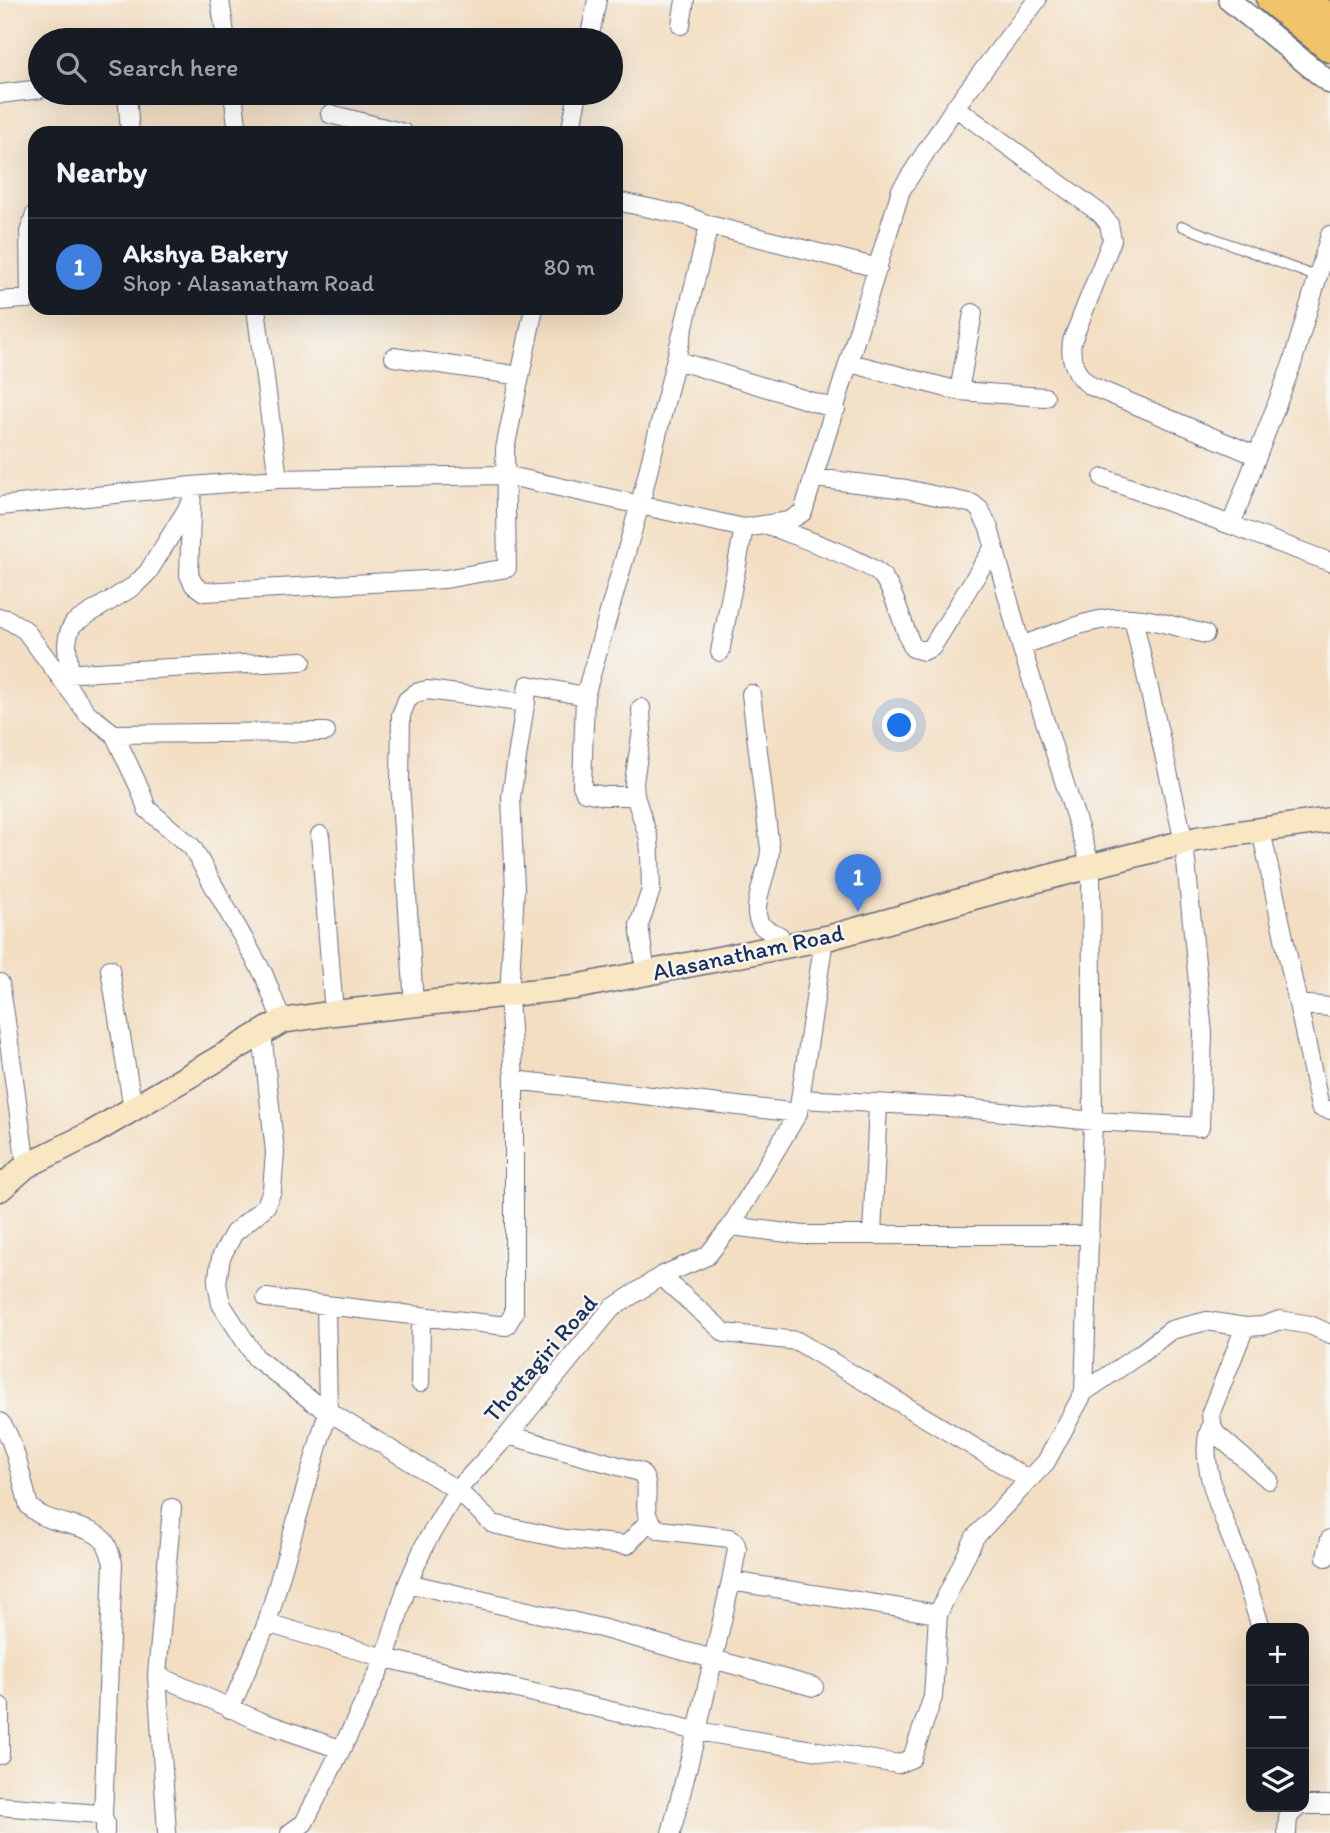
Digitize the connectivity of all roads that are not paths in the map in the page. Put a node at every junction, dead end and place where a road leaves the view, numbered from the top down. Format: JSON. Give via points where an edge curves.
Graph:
{"nodes":[{"id":1,"x":220,"y":0,"type":"edge"},
{"id":2,"x":597,"y":0,"type":"edge"},
{"id":3,"x":685,"y":0,"type":"edge"},
{"id":4,"x":1037,"y":0,"type":"edge"},
{"id":5,"x":1229,"y":0,"type":"edge"},
{"id":6,"x":1271,"y":0,"type":"edge"},
{"id":7,"x":1306,"y":0,"type":"edge"},
{"id":8,"x":1330,"y":19,"type":"edge"},
{"id":9,"x":681,"y":25,"type":"dead end"},
{"id":10,"x":224,"y":28,"type":"edge"},
{"id":11,"x":591,"y":28,"type":"edge"},
{"id":12,"x":1330,"y":48,"type":"edge"},
{"id":13,"x":1330,"y":83,"type":"edge"},
{"id":14,"x":28,"y":90,"type":"edge"},
{"id":15,"x":0,"y":94,"type":"edge"},
{"id":16,"x":128,"y":105,"type":"edge"},
{"id":17,"x":234,"y":105,"type":"edge"},
{"id":18,"x":576,"y":105,"type":"edge"},
{"id":19,"x":955,"y":107,"type":"junction"},
{"id":20,"x":330,"y":114,"type":"dead end"},
{"id":21,"x":130,"y":126,"type":"edge"},
{"id":22,"x":236,"y":126,"type":"edge"},
{"id":23,"x":377,"y":126,"type":"edge"},
{"id":24,"x":571,"y":126,"type":"edge"},
{"id":25,"x":623,"y":202,"type":"edge"},
{"id":26,"x":709,"y":225,"type":"junction"},
{"id":27,"x":1182,"y":226,"type":"dead end"},
{"id":28,"x":1330,"y":235,"type":"edge"},
{"id":29,"x":878,"y":268,"type":"junction"},
{"id":30,"x":1317,"y":277,"type":"junction"},
{"id":31,"x":28,"y":299,"type":"edge"},
{"id":32,"x":0,"y":301,"type":"edge"},
{"id":33,"x":973,"y":313,"type":"dead end"},
{"id":34,"x":257,"y":315,"type":"edge"},
{"id":35,"x":533,"y":315,"type":"edge"},
{"id":36,"x":394,"y":358,"type":"dead end"},
{"id":37,"x":676,"y":360,"type":"junction"},
{"id":38,"x":850,"y":363,"type":"junction"},
{"id":39,"x":520,"y":376,"type":"junction"},
{"id":40,"x":959,"y":391,"type":"junction"},
{"id":41,"x":1045,"y":397,"type":"dead end"},
{"id":42,"x":836,"y":409,"type":"junction"},
{"id":43,"x":1257,"y":456,"type":"junction"},
{"id":44,"x":505,"y":475,"type":"junction"},
{"id":45,"x":815,"y":478,"type":"junction"},
{"id":46,"x":1103,"y":478,"type":"dead end"},
{"id":47,"x":278,"y":479,"type":"junction"},
{"id":48,"x":191,"y":494,"type":"junction"},
{"id":49,"x":640,"y":504,"type":"junction"},
{"id":50,"x":0,"y":506,"type":"edge"},
{"id":51,"x":765,"y":524,"type":"junction"},
{"id":52,"x":1231,"y":525,"type":"junction"},
{"id":53,"x":744,"y":528,"type":"junction"},
{"id":54,"x":994,"y":547,"type":"junction"},
{"id":55,"x":1330,"y":562,"type":"edge"},
{"id":56,"x":0,"y":618,"type":"edge"},
{"id":57,"x":1133,"y":618,"type":"junction"},
{"id":58,"x":1205,"y":634,"type":"dead end"},
{"id":59,"x":1021,"y":646,"type":"junction"},
{"id":60,"x":720,"y":652,"type":"dead end"},
{"id":61,"x":302,"y":661,"type":"dead end"},
{"id":62,"x":64,"y":674,"type":"junction"},
{"id":63,"x":751,"y":694,"type":"dead end"},
{"id":64,"x":585,"y":696,"type":"junction"},
{"id":65,"x":526,"y":703,"type":"junction"},
{"id":66,"x":641,"y":708,"type":"dead end"},
{"id":67,"x":326,"y":732,"type":"dead end"},
{"id":68,"x":114,"y":734,"type":"junction"},
{"id":69,"x":635,"y":796,"type":"junction"},
{"id":70,"x":1330,"y":820,"type":"edge"},
{"id":71,"x":1261,"y":830,"type":"junction"},
{"id":72,"x":320,"y":835,"type":"dead end"},
{"id":73,"x":1184,"y":842,"type":"junction"},
{"id":74,"x":1091,"y":866,"type":"junction"},
{"id":75,"x":824,"y":939,"type":"junction"},
{"id":76,"x":783,"y":946,"type":"junction"},
{"id":77,"x":110,"y":969,"type":"dead end"},
{"id":78,"x":646,"y":974,"type":"junction"},
{"id":79,"x":0,"y":983,"type":"edge"},
{"id":80,"x":509,"y":996,"type":"junction"},
{"id":81,"x":1298,"y":1004,"type":"junction"},
{"id":82,"x":414,"y":1005,"type":"junction"},
{"id":83,"x":1330,"y":1007,"type":"edge"},
{"id":84,"x":2,"y":1013,"type":"edge"},
{"id":85,"x":334,"y":1013,"type":"junction"},
{"id":86,"x":272,"y":1027,"type":"junction"},
{"id":87,"x":514,"y":1080,"type":"junction"},
{"id":88,"x":878,"y":1104,"type":"junction"},
{"id":89,"x":799,"y":1106,"type":"junction"},
{"id":90,"x":133,"y":1109,"type":"junction"},
{"id":91,"x":1330,"y":1110,"type":"edge"},
{"id":92,"x":1093,"y":1121,"type":"junction"},
{"id":93,"x":26,"y":1166,"type":"junction"},
{"id":94,"x":0,"y":1189,"type":"edge"},
{"id":95,"x":731,"y":1226,"type":"junction"},
{"id":96,"x":872,"y":1235,"type":"junction"},
{"id":97,"x":1090,"y":1235,"type":"junction"},
{"id":98,"x":661,"y":1276,"type":"junction"},
{"id":99,"x":266,"y":1298,"type":"dead end"},
{"id":100,"x":326,"y":1306,"type":"junction"},
{"id":101,"x":421,"y":1317,"type":"junction"},
{"id":102,"x":1245,"y":1327,"type":"junction"},
{"id":103,"x":1330,"y":1334,"type":"edge"},
{"id":104,"x":420,"y":1383,"type":"dead end"},
{"id":105,"x":1084,"y":1392,"type":"junction"},
{"id":106,"x":328,"y":1411,"type":"junction"},
{"id":107,"x":0,"y":1422,"type":"edge"},
{"id":108,"x":1212,"y":1425,"type":"junction"},
{"id":109,"x":508,"y":1435,"type":"junction"},
{"id":110,"x":1029,"y":1480,"type":"junction"},
{"id":111,"x":1269,"y":1480,"type":"dead end"},
{"id":112,"x":457,"y":1490,"type":"junction"},
{"id":113,"x":172,"y":1508,"type":"dead end"},
{"id":114,"x":650,"y":1520,"type":"junction"},
{"id":115,"x":1330,"y":1539,"type":"edge"},
{"id":116,"x":1326,"y":1557,"type":"dead end"},
{"id":117,"x":731,"y":1581,"type":"junction"},
{"id":118,"x":408,"y":1583,"type":"junction"},
{"id":119,"x":938,"y":1614,"type":"junction"},
{"id":120,"x":267,"y":1623,"type":"junction"},
{"id":121,"x":1259,"y":1623,"type":"edge"},
{"id":122,"x":385,"y":1658,"type":"junction"},
{"id":123,"x":713,"y":1659,"type":"junction"},
{"id":124,"x":157,"y":1675,"type":"junction"},
{"id":125,"x":814,"y":1687,"type":"dead end"},
{"id":126,"x":0,"y":1706,"type":"edge"},
{"id":127,"x":230,"y":1709,"type":"junction"},
{"id":128,"x":697,"y":1731,"type":"junction"},
{"id":129,"x":340,"y":1749,"type":"junction"},
{"id":130,"x":0,"y":1755,"type":"edge"},
{"id":131,"x":1330,"y":1805,"type":"edge"},
{"id":132,"x":0,"y":1806,"type":"edge"},
{"id":133,"x":1309,"y":1806,"type":"edge"},
{"id":134,"x":1293,"y":1812,"type":"edge"},
{"id":135,"x":104,"y":1825,"type":"edge"},
{"id":136,"x":301,"y":1830,"type":"edge"},
{"id":137,"x":167,"y":1833,"type":"edge"},
{"id":138,"x":671,"y":1833,"type":"edge"},
{"id":139,"x":1287,"y":1833,"type":"edge"}],
"edges":[{"from":1,"to":10,"type":"street"},
{"from":2,"to":11,"type":"street"},
{"from":3,"to":9,"type":"street"},
{"from":4,"to":19,"type":"street"},
{"from":5,"to":13,"type":"street"},
{"from":6,"to":12,"type":"highway"},
{"from":7,"to":8,"type":"highway"},
{"from":14,"to":15,"type":"street"},
{"from":16,"to":21,"type":"street"},
{"from":17,"to":22,"type":"street"},
{"from":18,"to":24,"type":"street"},
{"from":19,"to":29,"type":"street","via":[[901,190]]},
{"from":19,"to":43,"type":"street","via":[[1109,223],[1112,240],[1071,350],[1082,380]]},
{"from":20,"to":23,"type":"street"},
{"from":25,"to":26,"type":"street"},
{"from":26,"to":29,"type":"street"},
{"from":26,"to":37,"type":"street"},
{"from":27,"to":30,"type":"lane"},
{"from":28,"to":30,"type":"street"},
{"from":29,"to":38,"type":"street"},
{"from":30,"to":43,"type":"street","via":[[1292,364]]},
{"from":31,"to":32,"type":"street"},
{"from":33,"to":40,"type":"street"},
{"from":34,"to":47,"type":"street"},
{"from":35,"to":39,"type":"street"},
{"from":36,"to":39,"type":"street"},
{"from":37,"to":42,"type":"street"},
{"from":37,"to":49,"type":"street"},
{"from":38,"to":40,"type":"street"},
{"from":38,"to":42,"type":"street"},
{"from":39,"to":44,"type":"street","via":[[505,449]]},
{"from":40,"to":41,"type":"street"},
{"from":42,"to":45,"type":"street"},
{"from":43,"to":52,"type":"street"},
{"from":44,"to":47,"type":"street"},
{"from":44,"to":48,"type":"street","via":[[507,568],[445,579],[204,592],[189,575]]},
{"from":44,"to":49,"type":"street"},
{"from":45,"to":51,"type":"street","via":[[803,512],[789,521]]},
{"from":45,"to":54,"type":"street","via":[[906,489],[973,504]]},
{"from":46,"to":52,"type":"street"},
{"from":47,"to":48,"type":"street"},
{"from":48,"to":50,"type":"street"},
{"from":48,"to":62,"type":"street","via":[[148,572],[68,631]]},
{"from":49,"to":53,"type":"street"},
{"from":49,"to":64,"type":"street"},
{"from":51,"to":53,"type":"street"},
{"from":51,"to":54,"type":"street","via":[[880,573],[913,648],[923,651],[932,648]]},
{"from":52,"to":55,"type":"street"},
{"from":53,"to":60,"type":"street"},
{"from":54,"to":59,"type":"street"},
{"from":56,"to":62,"type":"street","via":[[25,630]]},
{"from":57,"to":58,"type":"street"},
{"from":57,"to":59,"type":"street","via":[[1094,621]]},
{"from":57,"to":73,"type":"street"},
{"from":59,"to":74,"type":"street"},
{"from":61,"to":62,"type":"street"},
{"from":62,"to":68,"type":"street","via":[[87,713]]},
{"from":63,"to":76,"type":"street","via":[[769,849],[757,915],[763,927],[780,936]]},
{"from":64,"to":65,"type":"street","via":[[528,685]]},
{"from":64,"to":69,"type":"street","via":[[585,792]]},
{"from":65,"to":80,"type":"street","via":[[511,797],[515,889]]},
{"from":65,"to":82,"type":"street","via":[[427,690],[407,700],[401,715],[400,783]]},
{"from":66,"to":69,"type":"street"},
{"from":67,"to":68,"type":"street"},
{"from":68,"to":86,"type":"street","via":[[147,809],[192,847],[264,975]]},
{"from":69,"to":78,"type":"street","via":[[645,821],[650,855],[651,890],[639,925]]},
{"from":70,"to":71,"type":"main road","name":"Alasanatham Road"},
{"from":71,"to":73,"type":"main road","name":"Alasanatham Road"},
{"from":71,"to":81,"type":"street"},
{"from":72,"to":85,"type":"street"},
{"from":73,"to":74,"type":"main road","name":"Alasanatham Road"},
{"from":73,"to":92,"type":"street","via":[[1203,1033],[1200,1127]]},
{"from":74,"to":75,"type":"main road","name":"Alasanatham Road"},
{"from":74,"to":92,"type":"street"},
{"from":75,"to":76,"type":"main road","name":"Alasanatham Road"},
{"from":75,"to":89,"type":"street","name":"Thottagiri Road"},
{"from":76,"to":78,"type":"main road","name":"Alasanatham Road"},
{"from":77,"to":90,"type":"street"},
{"from":78,"to":80,"type":"main road","name":"Alasanatham Road"},
{"from":79,"to":84,"type":"street"},
{"from":80,"to":82,"type":"main road","name":"Alasanatham Road"},
{"from":80,"to":87,"type":"street"},
{"from":81,"to":83,"type":"street"},
{"from":81,"to":91,"type":"street","via":[[1320,1107]]},
{"from":82,"to":85,"type":"main road","name":"Alasanatham Road"},
{"from":84,"to":93,"type":"street"},
{"from":85,"to":86,"type":"main road","name":"Alasanatham Road"},
{"from":86,"to":90,"type":"main road"},
{"from":86,"to":106,"type":"street","via":[[273,1181],[265,1206],[234,1233],[221,1257],[217,1283],[221,1304],[256,1358]]},
{"from":87,"to":89,"type":"street"},
{"from":87,"to":101,"type":"street","via":[[514,1313],[506,1326]]},
{"from":88,"to":89,"type":"street"},
{"from":88,"to":92,"type":"street"},
{"from":88,"to":96,"type":"street"},
{"from":89,"to":95,"type":"street","name":"Thottagiri Road"},
{"from":90,"to":93,"type":"main road"},
{"from":92,"to":97,"type":"street"},
{"from":93,"to":94,"type":"main road"},
{"from":95,"to":96,"type":"street"},
{"from":95,"to":98,"type":"street","name":"Thottagiri Road","via":[[707,1256]]},
{"from":96,"to":97,"type":"street"},
{"from":97,"to":105,"type":"street"},
{"from":98,"to":109,"type":"street","name":"Thottagiri Road","via":[[611,1309]]},
{"from":98,"to":110,"type":"street","via":[[725,1333],[797,1341]]},
{"from":99,"to":100,"type":"street"},
{"from":100,"to":101,"type":"street"},
{"from":100,"to":106,"type":"street"},
{"from":101,"to":104,"type":"street"},
{"from":102,"to":103,"type":"street","via":[[1280,1320]]},
{"from":102,"to":105,"type":"street","via":[[1207,1321],[1171,1330]]},
{"from":102,"to":108,"type":"street","via":[[1210,1412]]},
{"from":105,"to":110,"type":"street","via":[[1046,1462]]},
{"from":106,"to":112,"type":"street"},
{"from":106,"to":120,"type":"street"},
{"from":107,"to":135,"type":"street","via":[[29,1506],[47,1518],[98,1535],[113,1563]]},
{"from":108,"to":111,"type":"street","via":[[1215,1433]]},
{"from":108,"to":121,"type":"street","via":[[1207,1433],[1212,1485]]},
{"from":109,"to":112,"type":"street","name":"Thottagiri Road"},
{"from":109,"to":114,"type":"street","via":[[640,1472],[647,1481]]},
{"from":110,"to":119,"type":"street","via":[[975,1537]]},
{"from":112,"to":114,"type":"street","via":[[493,1524],[564,1539],[628,1545]]},
{"from":112,"to":118,"type":"street","name":"Thottagiri Road"},
{"from":113,"to":124,"type":"street"},
{"from":114,"to":117,"type":"street","via":[[660,1530],[733,1539],[737,1549]]},
{"from":115,"to":116,"type":"street"},
{"from":117,"to":119,"type":"street"},
{"from":117,"to":123,"type":"street"},
{"from":118,"to":122,"type":"street","name":"Thottagiri Road"},
{"from":118,"to":123,"type":"street"},
{"from":119,"to":128,"type":"street","via":[[933,1698],[912,1758],[898,1764]]},
{"from":120,"to":122,"type":"street"},
{"from":120,"to":127,"type":"street"},
{"from":122,"to":128,"type":"street"},
{"from":122,"to":129,"type":"street","name":"Thottagiri Road"},
{"from":123,"to":125,"type":"street"},
{"from":123,"to":128,"type":"street"},
{"from":124,"to":127,"type":"street"},
{"from":124,"to":137,"type":"street"},
{"from":126,"to":130,"type":"street"},
{"from":127,"to":129,"type":"street"},
{"from":128,"to":138,"type":"street"},
{"from":129,"to":136,"type":"street","name":"Thottagiri Road"},
{"from":131,"to":133,"type":"street"},
{"from":132,"to":135,"type":"street","via":[[99,1814]]},
{"from":134,"to":139,"type":"street"}]}
